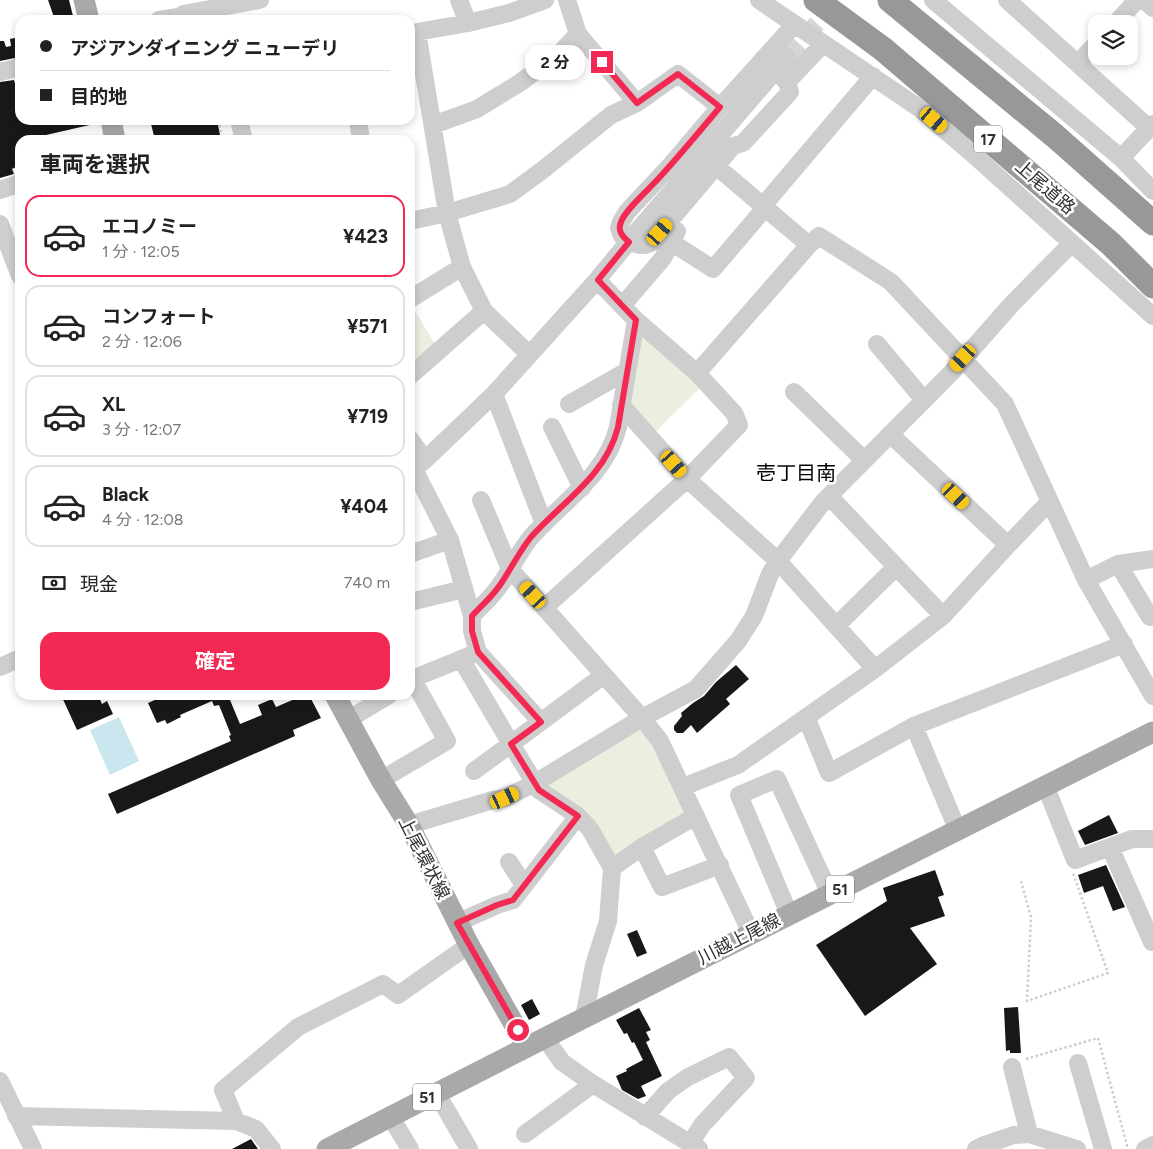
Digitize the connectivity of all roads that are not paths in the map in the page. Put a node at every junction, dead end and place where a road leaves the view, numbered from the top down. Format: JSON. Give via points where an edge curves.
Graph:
{"nodes":[{"id":1,"x":84,"y":0,"type":"edge"},
{"id":2,"x":260,"y":0,"type":"edge"},
{"id":3,"x":459,"y":0,"type":"edge"},
{"id":4,"x":545,"y":0,"type":"edge"},
{"id":5,"x":567,"y":0,"type":"edge"},
{"id":6,"x":759,"y":0,"type":"edge"},
{"id":7,"x":816,"y":0,"type":"edge"},
{"id":8,"x":890,"y":0,"type":"edge"},
{"id":9,"x":933,"y":0,"type":"edge"},
{"id":10,"x":1007,"y":0,"type":"edge"},
{"id":11,"x":1137,"y":0,"type":"edge"},
{"id":12,"x":1144,"y":0,"type":"edge"},
{"id":13,"x":1153,"y":8,"type":"edge"},
{"id":14,"x":182,"y":12,"type":"edge"},
{"id":15,"x":88,"y":15,"type":"edge"},
{"id":16,"x":1123,"y":15,"type":"edge"},
{"id":17,"x":468,"y":23,"type":"junction"},
{"id":18,"x":795,"y":24,"type":"junction"},
{"id":19,"x":415,"y":32,"type":"edge"},
{"id":20,"x":578,"y":34,"type":"junction"},
{"id":21,"x":415,"y":37,"type":"edge"},
{"id":22,"x":823,"y":44,"type":"junction"},
{"id":23,"x":1088,"y":52,"type":"edge"},
{"id":24,"x":787,"y":57,"type":"tunnel mouth"},
{"id":25,"x":763,"y":59,"type":"junction"},
{"id":26,"x":1078,"y":63,"type":"junction"},
{"id":27,"x":873,"y":76,"type":"junction"},
{"id":28,"x":787,"y":82,"type":"junction"},
{"id":29,"x":637,"y":103,"type":"junction"},
{"id":30,"x":720,"y":107,"type":"junction"},
{"id":31,"x":433,"y":124,"type":"junction"},
{"id":32,"x":1151,"y":126,"type":"edge"},
{"id":33,"x":1121,"y":158,"type":"junction"},
{"id":34,"x":716,"y":166,"type":"junction"},
{"id":35,"x":705,"y":180,"type":"junction"},
{"id":36,"x":15,"y":185,"type":"edge"},
{"id":37,"x":0,"y":190,"type":"edge"},
{"id":38,"x":1153,"y":191,"type":"edge"},
{"id":39,"x":765,"y":208,"type":"junction"},
{"id":40,"x":448,"y":213,"type":"junction"},
{"id":41,"x":415,"y":220,"type":"edge"},
{"id":42,"x":1153,"y":223,"type":"edge"},
{"id":43,"x":0,"y":224,"type":"edge"},
{"id":44,"x":629,"y":242,"type":"junction"},
{"id":45,"x":672,"y":242,"type":"junction"},
{"id":46,"x":1072,"y":243,"type":"junction"},
{"id":47,"x":809,"y":246,"type":"junction"},
{"id":48,"x":15,"y":262,"type":"edge"},
{"id":49,"x":462,"y":267,"type":"junction"},
{"id":50,"x":598,"y":280,"type":"junction"},
{"id":51,"x":1153,"y":286,"type":"edge"},
{"id":52,"x":415,"y":296,"type":"edge"},
{"id":53,"x":622,"y":306,"type":"junction"},
{"id":54,"x":484,"y":311,"type":"junction"},
{"id":55,"x":1153,"y":316,"type":"edge"},
{"id":56,"x":636,"y":320,"type":"junction"},
{"id":57,"x":876,"y":344,"type":"dead end"},
{"id":58,"x":529,"y":354,"type":"junction"},
{"id":59,"x":963,"y":358,"type":"junction"},
{"id":60,"x":627,"y":371,"type":"junction"},
{"id":61,"x":415,"y":372,"type":"edge"},
{"id":62,"x":697,"y":373,"type":"junction"},
{"id":63,"x":794,"y":392,"type":"dead end"},
{"id":64,"x":494,"y":394,"type":"junction"},
{"id":65,"x":924,"y":400,"type":"junction"},
{"id":66,"x":570,"y":404,"type":"dead end"},
{"id":67,"x":621,"y":405,"type":"junction"},
{"id":68,"x":552,"y":427,"type":"dead end"},
{"id":69,"x":890,"y":434,"type":"junction"},
{"id":70,"x":864,"y":460,"type":"junction"},
{"id":71,"x":417,"y":467,"type":"edge"},
{"id":72,"x":687,"y":479,"type":"junction"},
{"id":73,"x":582,"y":488,"type":"junction"},
{"id":74,"x":828,"y":496,"type":"junction"},
{"id":75,"x":481,"y":500,"type":"dead end"},
{"id":76,"x":1050,"y":501,"type":"junction"},
{"id":77,"x":544,"y":524,"type":"junction"},
{"id":78,"x":450,"y":540,"type":"junction"},
{"id":79,"x":1008,"y":545,"type":"junction"},
{"id":80,"x":415,"y":552,"type":"edge"},
{"id":81,"x":1153,"y":559,"type":"edge"},
{"id":82,"x":778,"y":561,"type":"junction"},
{"id":83,"x":1118,"y":564,"type":"junction"},
{"id":84,"x":896,"y":567,"type":"junction"},
{"id":85,"x":510,"y":569,"type":"junction"},
{"id":86,"x":1086,"y":580,"type":"junction"},
{"id":87,"x":464,"y":589,"type":"junction"},
{"id":88,"x":415,"y":601,"type":"edge"},
{"id":89,"x":544,"y":608,"type":"junction"},
{"id":90,"x":472,"y":616,"type":"junction"},
{"id":91,"x":943,"y":616,"type":"junction"},
{"id":92,"x":1150,"y":618,"type":"dead end"},
{"id":93,"x":836,"y":626,"type":"junction"},
{"id":94,"x":1124,"y":644,"type":"junction"},
{"id":95,"x":478,"y":652,"type":"junction"},
{"id":96,"x":461,"y":659,"type":"junction"},
{"id":97,"x":15,"y":660,"type":"edge"},
{"id":98,"x":0,"y":667,"type":"edge"},
{"id":99,"x":875,"y":669,"type":"junction"},
{"id":100,"x":415,"y":675,"type":"edge"},
{"id":101,"x":604,"y":675,"type":"junction"},
{"id":102,"x":415,"y":680,"type":"edge"},
{"id":103,"x":1153,"y":696,"type":"edge"},
{"id":104,"x":338,"y":700,"type":"edge"},
{"id":105,"x":381,"y":700,"type":"edge"},
{"id":106,"x":806,"y":717,"type":"junction"},
{"id":107,"x":642,"y":718,"type":"junction"},
{"id":108,"x":349,"y":719,"type":"junction"},
{"id":109,"x":541,"y":722,"type":"junction"},
{"id":110,"x":914,"y":726,"type":"junction"},
{"id":111,"x":1153,"y":732,"type":"edge"},
{"id":112,"x":511,"y":744,"type":"junction"},
{"id":113,"x":474,"y":771,"type":"dead end"},
{"id":114,"x":381,"y":780,"type":"junction"},
{"id":115,"x":535,"y":783,"type":"junction"},
{"id":116,"x":1045,"y":786,"type":"junction"},
{"id":117,"x":682,"y":788,"type":"junction"},
{"id":118,"x":578,"y":816,"type":"junction"},
{"id":119,"x":696,"y":816,"type":"junction"},
{"id":120,"x":409,"y":825,"type":"junction"},
{"id":121,"x":958,"y":831,"type":"junction"},
{"id":122,"x":1153,"y":839,"type":"edge"},
{"id":123,"x":642,"y":847,"type":"junction"},
{"id":124,"x":1110,"y":847,"type":"junction"},
{"id":125,"x":509,"y":862,"type":"dead end"},
{"id":126,"x":720,"y":865,"type":"junction"},
{"id":127,"x":612,"y":868,"type":"junction"},
{"id":128,"x":524,"y":885,"type":"junction"},
{"id":129,"x":830,"y":894,"type":"junction"},
{"id":130,"x":789,"y":914,"type":"junction"},
{"id":131,"x":457,"y":923,"type":"junction"},
{"id":132,"x":751,"y":933,"type":"junction"},
{"id":133,"x":1152,"y":942,"type":"dead end"},
{"id":134,"x":469,"y":946,"type":"junction"},
{"id":135,"x":584,"y":1018,"type":"junction"},
{"id":136,"x":536,"y":1042,"type":"junction"},
{"id":137,"x":1078,"y":1063,"type":"dead end"},
{"id":138,"x":1012,"y":1067,"type":"dead end"},
{"id":139,"x":0,"y":1081,"type":"edge"},
{"id":140,"x":593,"y":1084,"type":"junction"},
{"id":141,"x":436,"y":1092,"type":"junction"},
{"id":142,"x":16,"y":1116,"type":"junction"},
{"id":143,"x":390,"y":1116,"type":"junction"},
{"id":144,"x":646,"y":1117,"type":"junction"},
{"id":145,"x":236,"y":1121,"type":"junction"},
{"id":146,"x":525,"y":1134,"type":"dead end"},
{"id":147,"x":1029,"y":1134,"type":"junction"},
{"id":148,"x":1050,"y":1145,"type":"edge"},
{"id":149,"x":1153,"y":1145,"type":"edge"},
{"id":150,"x":695,"y":1147,"type":"edge"},
{"id":151,"x":33,"y":1149,"type":"edge"},
{"id":152,"x":272,"y":1149,"type":"edge"},
{"id":153,"x":327,"y":1149,"type":"edge"},
{"id":154,"x":410,"y":1149,"type":"edge"},
{"id":155,"x":469,"y":1149,"type":"edge"},
{"id":156,"x":976,"y":1149,"type":"edge"},
{"id":157,"x":1077,"y":1149,"type":"edge"},
{"id":158,"x":1103,"y":1149,"type":"edge"},
{"id":159,"x":1145,"y":1149,"type":"edge"}],
"edges":[{"from":1,"to":15,"type":"main road"},
{"from":2,"to":14,"type":"street"},
{"from":3,"to":17,"type":"street"},
{"from":4,"to":17,"type":"street"},
{"from":5,"to":20,"type":"street"},
{"from":6,"to":18,"type":"street"},
{"from":7,"to":51,"type":"highway","name":"上尾道路","number":"17","via":[[883,49],[1111,244]]},
{"from":8,"to":42,"type":"highway","number":"17"},
{"from":9,"to":33,"type":"street"},
{"from":10,"to":26,"type":"street"},
{"from":11,"to":16,"type":"street"},
{"from":12,"to":13,"type":"street"},
{"from":17,"to":19,"type":"street"},
{"from":18,"to":22,"type":"street"},
{"from":18,"to":25,"type":"street"},
{"from":20,"to":29,"type":"street"},
{"from":20,"to":31,"type":"street","via":[[522,82],[477,109]]},
{"from":21,"to":31,"type":"street"},
{"from":22,"to":27,"type":"street"},
{"from":22,"to":28,"type":"street"},
{"from":23,"to":26,"type":"street"},
{"from":24,"to":44,"type":"street"},
{"from":25,"to":28,"type":"street","bridge":true},
{"from":25,"to":30,"type":"street"},
{"from":26,"to":32,"type":"street"},
{"from":27,"to":39,"type":"street"},
{"from":27,"to":46,"type":"street","via":[[919,108]]},
{"from":28,"to":34,"type":"street","via":[[790,92],[743,143],[733,146]]},
{"from":29,"to":30,"type":"street","via":[[678,74]]},
{"from":29,"to":40,"type":"street","via":[[610,115],[510,194]]},
{"from":30,"to":44,"type":"street","via":[[627,212],[620,228],[622,236]]},
{"from":31,"to":40,"type":"street"},
{"from":32,"to":33,"type":"street"},
{"from":33,"to":38,"type":"street"},
{"from":34,"to":35,"type":"street"},
{"from":34,"to":39,"type":"street"},
{"from":35,"to":44,"type":"street","via":[[651,243],[645,246]]},
{"from":35,"to":45,"type":"street"},
{"from":36,"to":37,"type":"street"},
{"from":39,"to":45,"type":"street","via":[[713,269]]},
{"from":39,"to":47,"type":"street"},
{"from":40,"to":41,"type":"street"},
{"from":40,"to":49,"type":"street"},
{"from":43,"to":48,"type":"street"},
{"from":44,"to":50,"type":"street"},
{"from":45,"to":53,"type":"street","via":[[663,258]]},
{"from":46,"to":55,"type":"street"},
{"from":46,"to":59,"type":"street"},
{"from":47,"to":59,"type":"street","via":[[819,236],[892,282]]},
{"from":47,"to":62,"type":"street"},
{"from":49,"to":52,"type":"street"},
{"from":49,"to":54,"type":"street"},
{"from":50,"to":53,"type":"street"},
{"from":50,"to":58,"type":"street"},
{"from":53,"to":56,"type":"street"},
{"from":54,"to":58,"type":"street"},
{"from":54,"to":61,"type":"street"},
{"from":56,"to":60,"type":"street"},
{"from":56,"to":62,"type":"street"},
{"from":57,"to":65,"type":"street"},
{"from":58,"to":64,"type":"street"},
{"from":59,"to":65,"type":"street"},
{"from":59,"to":76,"type":"street","via":[[1005,404]]},
{"from":60,"to":66,"type":"street"},
{"from":60,"to":67,"type":"street"},
{"from":62,"to":72,"type":"street","via":[[734,413],[739,425]]},
{"from":63,"to":70,"type":"street"},
{"from":64,"to":71,"type":"street"},
{"from":64,"to":77,"type":"street"},
{"from":65,"to":69,"type":"street"},
{"from":67,"to":72,"type":"street"},
{"from":67,"to":73,"type":"street","via":[[616,436],[604,460]]},
{"from":68,"to":73,"type":"street"},
{"from":69,"to":70,"type":"street"},
{"from":69,"to":79,"type":"street"},
{"from":70,"to":74,"type":"street"},
{"from":71,"to":78,"type":"street"},
{"from":72,"to":82,"type":"street"},
{"from":72,"to":89,"type":"street"},
{"from":73,"to":77,"type":"street"},
{"from":74,"to":82,"type":"street"},
{"from":74,"to":84,"type":"street"},
{"from":75,"to":85,"type":"street"},
{"from":76,"to":79,"type":"street"},
{"from":76,"to":86,"type":"street"},
{"from":77,"to":85,"type":"street"},
{"from":78,"to":80,"type":"street"},
{"from":78,"to":87,"type":"street"},
{"from":79,"to":91,"type":"street"},
{"from":81,"to":83,"type":"street"},
{"from":82,"to":93,"type":"street"},
{"from":82,"to":107,"type":"street","via":[[754,616],[738,641],[696,689]]},
{"from":83,"to":86,"type":"street"},
{"from":83,"to":92,"type":"street"},
{"from":84,"to":91,"type":"street"},
{"from":84,"to":93,"type":"street"},
{"from":85,"to":89,"type":"street"},
{"from":85,"to":90,"type":"street","via":[[499,587]]},
{"from":86,"to":94,"type":"street"},
{"from":87,"to":88,"type":"street"},
{"from":87,"to":90,"type":"street"},
{"from":89,"to":101,"type":"street"},
{"from":90,"to":95,"type":"street"},
{"from":91,"to":99,"type":"street"},
{"from":93,"to":99,"type":"street"},
{"from":94,"to":103,"type":"street"},
{"from":94,"to":110,"type":"street"},
{"from":95,"to":96,"type":"street"},
{"from":95,"to":109,"type":"street"},
{"from":96,"to":100,"type":"street"},
{"from":96,"to":112,"type":"street"},
{"from":97,"to":98,"type":"street"},
{"from":99,"to":106,"type":"street"},
{"from":101,"to":107,"type":"street"},
{"from":101,"to":109,"type":"street"},
{"from":102,"to":114,"type":"street","via":[[447,741]]},
{"from":104,"to":108,"type":"main road","name":"上尾環状線"},
{"from":105,"to":108,"type":"street"},
{"from":106,"to":110,"type":"street","via":[[829,773]]},
{"from":106,"to":117,"type":"street","via":[[738,765]]},
{"from":107,"to":115,"type":"street"},
{"from":107,"to":117,"type":"street","via":[[660,741]]},
{"from":108,"to":114,"type":"main road","name":"上尾環状線"},
{"from":109,"to":112,"type":"street"},
{"from":110,"to":121,"type":"street"},
{"from":111,"to":116,"type":"main road","name":"川越上尾線","number":"51"},
{"from":112,"to":113,"type":"street"},
{"from":112,"to":115,"type":"street"},
{"from":114,"to":120,"type":"main road","name":"上尾環状線"},
{"from":115,"to":118,"type":"street","via":[[539,790]]},
{"from":115,"to":120,"type":"street","via":[[505,798]]},
{"from":116,"to":121,"type":"main road","name":"川越上尾線","number":"51"},
{"from":116,"to":124,"type":"street","via":[[1075,860]]},
{"from":117,"to":119,"type":"street"},
{"from":118,"to":127,"type":"street","via":[[590,829]]},
{"from":118,"to":128,"type":"street"},
{"from":119,"to":123,"type":"street"},
{"from":119,"to":126,"type":"street"},
{"from":120,"to":131,"type":"main road","name":"上尾環状線"},
{"from":121,"to":129,"type":"main road","name":"川越上尾線","number":"51"},
{"from":122,"to":124,"type":"street","via":[[1132,839]]},
{"from":123,"to":126,"type":"street","via":[[662,887]]},
{"from":123,"to":127,"type":"street"},
{"from":124,"to":133,"type":"street"},
{"from":125,"to":128,"type":"street"},
{"from":126,"to":132,"type":"street"},
{"from":127,"to":135,"type":"street","via":[[608,921],[594,965]]},
{"from":128,"to":131,"type":"street","via":[[513,900]]},
{"from":129,"to":130,"type":"main road","name":"川越上尾線","number":"51"},
{"from":129,"to":130,"type":"street","via":[[777,779],[740,795]]},
{"from":130,"to":132,"type":"main road","name":"川越上尾線","number":"51"},
{"from":131,"to":134,"type":"main road","name":"上尾環状線"},
{"from":132,"to":135,"type":"main road","name":"川越上尾線","number":"51"},
{"from":134,"to":136,"type":"main road","name":"上尾環状線"},
{"from":134,"to":145,"type":"street","via":[[398,995],[383,984],[298,1027],[223,1090]]},
{"from":135,"to":136,"type":"main road","name":"川越上尾線","number":"51"},
{"from":136,"to":140,"type":"street"},
{"from":136,"to":141,"type":"main road","name":"川越上尾線","number":"51"},
{"from":137,"to":158,"type":"street"},
{"from":138,"to":147,"type":"street"},
{"from":139,"to":142,"type":"street"},
{"from":140,"to":144,"type":"street"},
{"from":140,"to":146,"type":"street"},
{"from":141,"to":143,"type":"main road","name":"川越上尾線","number":"51"},
{"from":141,"to":155,"type":"street"},
{"from":142,"to":145,"type":"street"},
{"from":142,"to":151,"type":"street"},
{"from":143,"to":153,"type":"main road","name":"川越上尾線","number":"51"},
{"from":143,"to":154,"type":"street"},
{"from":144,"to":150,"type":"street"},
{"from":144,"to":150,"type":"street","via":[[668,1091],[729,1057],[746,1078],[702,1126]]},
{"from":145,"to":152,"type":"street","via":[[256,1129]]},
{"from":147,"to":148,"type":"street"},
{"from":147,"to":156,"type":"street","via":[[1014,1135]]},
{"from":148,"to":157,"type":"street"},
{"from":149,"to":159,"type":"street"}]}
